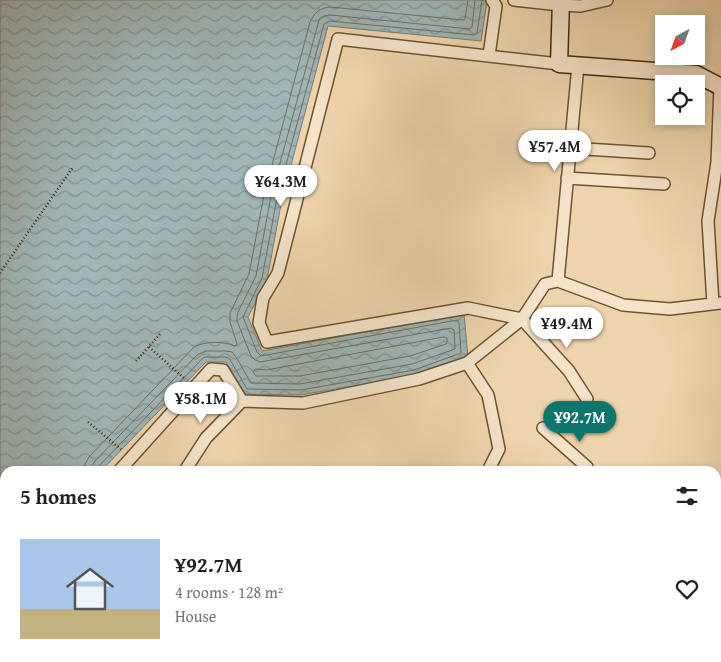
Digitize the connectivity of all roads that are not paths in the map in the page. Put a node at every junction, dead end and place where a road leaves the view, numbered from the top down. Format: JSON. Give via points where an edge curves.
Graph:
{"nodes":[{"id":1,"x":492,"y":0,"type":"edge"},
{"id":2,"x":514,"y":0,"type":"edge"},
{"id":3,"x":607,"y":0,"type":"edge"},
{"id":4,"x":560,"y":3,"type":"edge"},
{"id":5,"x":489,"y":55,"type":"junction"},
{"id":6,"x":559,"y":64,"type":"junction"},
{"id":7,"x":578,"y":66,"type":"junction"},
{"id":8,"x":720,"y":86,"type":"edge"},
{"id":9,"x":570,"y":148,"type":"junction"},
{"id":10,"x":649,"y":153,"type":"dead end"},
{"id":11,"x":567,"y":178,"type":"junction"},
{"id":12,"x":664,"y":184,"type":"dead end"},
{"id":13,"x":558,"y":281,"type":"junction"},
{"id":14,"x":717,"y":304,"type":"edge"},
{"id":15,"x":522,"y":319,"type":"junction"},
{"id":16,"x":467,"y":363,"type":"junction"},
{"id":17,"x":586,"y":399,"type":"dead end"},
{"id":18,"x":242,"y":401,"type":"junction"},
{"id":19,"x":543,"y":428,"type":"dead end"},
{"id":20,"x":124,"y":466,"type":"edge"},
{"id":21,"x":188,"y":466,"type":"edge"},
{"id":22,"x":490,"y":466,"type":"edge"},
{"id":23,"x":586,"y":466,"type":"edge"}],
"edges":[{"from":1,"to":5,"type":"street","via":[[496,6]]},
{"from":2,"to":4,"type":"street"},
{"from":3,"to":4,"type":"street","via":[[581,6]]},
{"from":4,"to":6,"type":"main road"},
{"from":5,"to":6,"type":"street"},
{"from":5,"to":15,"type":"street","via":[[338,39],[278,273],[263,298],[259,323],[268,342],[468,308]]},
{"from":6,"to":7,"type":"main road"},
{"from":7,"to":8,"type":"main road","via":[[696,74]]},
{"from":7,"to":9,"type":"street"},
{"from":8,"to":14,"type":"street","via":[[717,162],[708,221]]},
{"from":9,"to":10,"type":"street"},
{"from":9,"to":11,"type":"street"},
{"from":11,"to":12,"type":"street"},
{"from":11,"to":13,"type":"street"},
{"from":13,"to":14,"type":"street","via":[[622,305],[670,309]]},
{"from":13,"to":15,"type":"street","via":[[545,284]]},
{"from":15,"to":16,"type":"street"},
{"from":15,"to":17,"type":"street","via":[[569,371]]},
{"from":16,"to":18,"type":"street","via":[[418,379],[303,403]]},
{"from":16,"to":22,"type":"street","via":[[488,395],[499,449]]},
{"from":18,"to":20,"type":"street","via":[[223,370],[212,369]]},
{"from":18,"to":21,"type":"street","via":[[206,438]]},
{"from":19,"to":23,"type":"street"}]}
